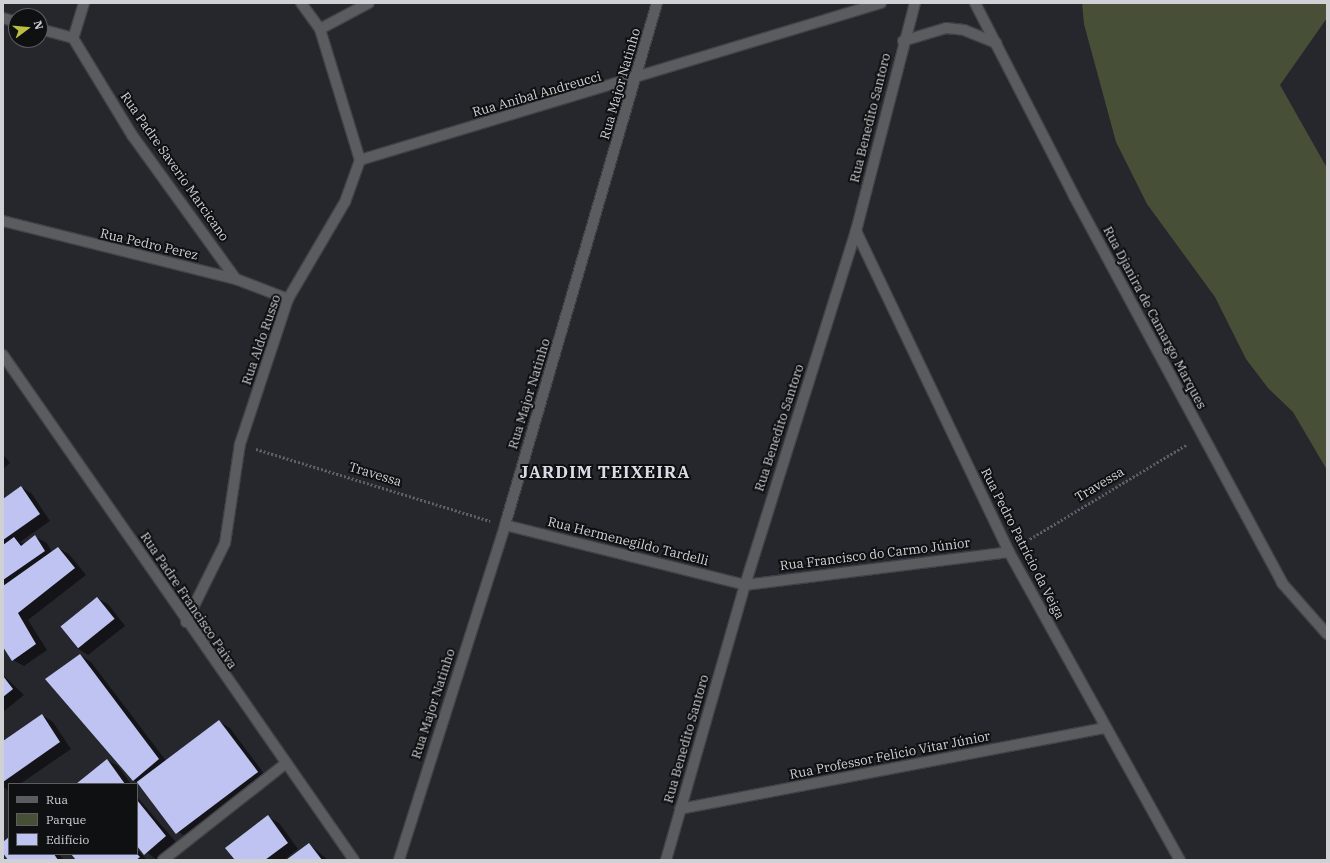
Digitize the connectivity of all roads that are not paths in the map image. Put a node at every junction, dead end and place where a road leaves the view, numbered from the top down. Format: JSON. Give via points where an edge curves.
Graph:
{"nodes":[{"id":1,"x":84,"y":3,"type":"edge"},
{"id":2,"x":301,"y":3,"type":"edge"},
{"id":3,"x":369,"y":3,"type":"edge"},
{"id":4,"x":657,"y":3,"type":"edge"},
{"id":5,"x":881,"y":3,"type":"edge"},
{"id":6,"x":915,"y":3,"type":"edge"},
{"id":7,"x":976,"y":3,"type":"edge"},
{"id":8,"x":320,"y":29,"type":"junction"},
{"id":9,"x":48,"y":31,"type":"edge"},
{"id":10,"x":73,"y":38,"type":"junction"},
{"id":11,"x":903,"y":41,"type":"junction"},
{"id":12,"x":996,"y":43,"type":"junction"},
{"id":13,"x":637,"y":79,"type":"junction"},
{"id":14,"x":360,"y":160,"type":"junction"},
{"id":15,"x":3,"y":221,"type":"edge"},
{"id":16,"x":856,"y":231,"type":"junction"},
{"id":17,"x":236,"y":279,"type":"junction"},
{"id":18,"x":288,"y":299,"type":"junction"},
{"id":19,"x":4,"y":359,"type":"edge"},
{"id":20,"x":505,"y":525,"type":"junction"},
{"id":21,"x":1009,"y":552,"type":"junction"},
{"id":22,"x":745,"y":584,"type":"junction"},
{"id":23,"x":186,"y":622,"type":"junction"},
{"id":24,"x":1327,"y":634,"type":"edge"},
{"id":25,"x":1105,"y":728,"type":"junction"},
{"id":26,"x":285,"y":764,"type":"junction"},
{"id":27,"x":680,"y":809,"type":"junction"},
{"id":28,"x":168,"y":859,"type":"edge"},
{"id":29,"x":354,"y":860,"type":"edge"},
{"id":30,"x":399,"y":860,"type":"edge"},
{"id":31,"x":666,"y":860,"type":"edge"},
{"id":32,"x":1180,"y":860,"type":"edge"}],
"edges":[{"from":1,"to":10,"type":"street"},
{"from":2,"to":8,"type":"street"},
{"from":3,"to":8,"type":"street"},
{"from":4,"to":13,"type":"street","name":"Rua Major Natinho"},
{"from":5,"to":13,"type":"street","name":"Rua Anibal Andreucci"},
{"from":6,"to":11,"type":"street","name":"Rua Benedito Santoro"},
{"from":7,"to":12,"type":"street","name":"Rua Djanira de Camargo Marques"},
{"from":8,"to":14,"type":"street"},
{"from":9,"to":10,"type":"street"},
{"from":10,"to":17,"type":"street","name":"Rua Padre Saverio Marcicano","via":[[132,135]]},
{"from":11,"to":12,"type":"street","via":[[946,28],[964,30]]},
{"from":11,"to":16,"type":"street","name":"Rua Benedito Santoro"},
{"from":12,"to":24,"type":"street","name":"Rua Djanira de Camargo Marques","via":[[1282,584]]},
{"from":13,"to":14,"type":"street","name":"Rua Anibal Andreucci"},
{"from":13,"to":20,"type":"street","name":"Rua Major Natinho"},
{"from":14,"to":18,"type":"street","name":"Rua Aldo Russo","via":[[345,202]]},
{"from":15,"to":17,"type":"street","name":"Rua Pedro Perez"},
{"from":16,"to":21,"type":"street","name":"Rua Pedro Patrício da Veiga"},
{"from":16,"to":22,"type":"street","name":"Rua Benedito Santoro"},
{"from":17,"to":18,"type":"street","name":"Rua Pedro Perez"},
{"from":18,"to":23,"type":"street","name":"Rua Aldo Russo","via":[[240,444],[225,544]]},
{"from":19,"to":23,"type":"street","name":"Rua Padre Francisco Paiva"},
{"from":20,"to":22,"type":"street","name":"Rua Hermenegildo Tardelli"},
{"from":20,"to":30,"type":"street","name":"Rua Major Natinho"},
{"from":21,"to":22,"type":"street","name":"Rua Francisco do Carmo Júnior"},
{"from":21,"to":25,"type":"street","name":"Rua Pedro Patrício da Veiga"},
{"from":22,"to":27,"type":"street","name":"Rua Benedito Santoro"},
{"from":23,"to":26,"type":"street","name":"Rua Padre Francisco Paiva"},
{"from":25,"to":27,"type":"street","name":"Rua Professor Felicio Vitar Júnior"},
{"from":25,"to":32,"type":"street","name":"Rua Pedro Patrício da Veiga"},
{"from":26,"to":28,"type":"street"},
{"from":26,"to":29,"type":"street","name":"Rua Padre Francisco Paiva"},
{"from":27,"to":31,"type":"street","name":"Rua Benedito Santoro"}]}
